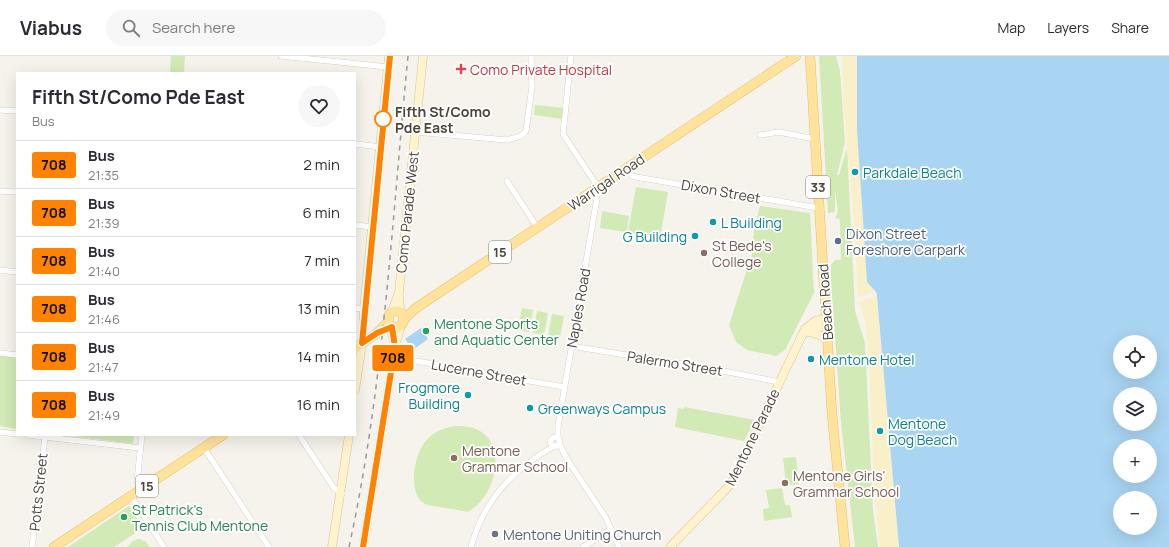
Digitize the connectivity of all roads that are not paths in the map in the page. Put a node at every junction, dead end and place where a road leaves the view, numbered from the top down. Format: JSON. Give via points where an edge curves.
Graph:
{"nodes":[{"id":1,"x":281,"y":56,"type":"edge"},
{"id":2,"x":390,"y":56,"type":"edge"},
{"id":3,"x":422,"y":56,"type":"edge"},
{"id":4,"x":531,"y":56,"type":"edge"},
{"id":5,"x":571,"y":56,"type":"edge"},
{"id":6,"x":796,"y":56,"type":"edge"},
{"id":7,"x":810,"y":56,"type":"edge"},
{"id":8,"x":388,"y":67,"type":"junction"},
{"id":9,"x":0,"y":110,"type":"edge"},
{"id":10,"x":16,"y":111,"type":"edge"},
{"id":11,"x":415,"y":132,"type":"junction"},
{"id":12,"x":760,"y":135,"type":"dead end"},
{"id":13,"x":815,"y":139,"type":"junction"},
{"id":14,"x":356,"y":144,"type":"edge"},
{"id":15,"x":380,"y":147,"type":"junction"},
{"id":16,"x":626,"y":168,"type":"junction"},
{"id":17,"x":507,"y":181,"type":"dead end"},
{"id":18,"x":596,"y":188,"type":"junction"},
{"id":19,"x":0,"y":191,"type":"edge"},
{"id":20,"x":16,"y":192,"type":"edge"},
{"id":21,"x":819,"y":208,"type":"junction"},
{"id":22,"x":356,"y":225,"type":"edge"},
{"id":23,"x":373,"y":227,"type":"junction"},
{"id":24,"x":537,"y":227,"type":"junction"},
{"id":25,"x":0,"y":270,"type":"edge"},
{"id":26,"x":16,"y":272,"type":"edge"},
{"id":27,"x":356,"y":308,"type":"edge"},
{"id":28,"x":364,"y":309,"type":"junction"},
{"id":29,"x":396,"y":320,"type":"junction"},
{"id":30,"x":826,"y":322,"type":"junction"},
{"id":31,"x":806,"y":333,"type":"junction"},
{"id":32,"x":827,"y":338,"type":"junction"},
{"id":33,"x":358,"y":346,"type":"edge"},
{"id":34,"x":572,"y":346,"type":"junction"},
{"id":35,"x":0,"y":353,"type":"edge"},
{"id":36,"x":16,"y":355,"type":"edge"},
{"id":37,"x":393,"y":357,"type":"junction"},
{"id":38,"x":356,"y":375,"type":"edge"},
{"id":39,"x":779,"y":382,"type":"junction"},
{"id":40,"x":564,"y":387,"type":"junction"},
{"id":41,"x":0,"y":432,"type":"edge"},
{"id":42,"x":16,"y":434,"type":"edge"},
{"id":43,"x":36,"y":436,"type":"edge"},
{"id":44,"x":142,"y":436,"type":"edge"},
{"id":45,"x":222,"y":436,"type":"edge"},
{"id":46,"x":300,"y":436,"type":"edge"},
{"id":47,"x":349,"y":436,"type":"edge"},
{"id":48,"x":45,"y":437,"type":"junction"},
{"id":49,"x":555,"y":442,"type":"junction"},
{"id":50,"x":140,"y":448,"type":"junction"},
{"id":51,"x":204,"y":448,"type":"junction"},
{"id":52,"x":141,"y":489,"type":"junction"},
{"id":53,"x":342,"y":494,"type":"junction"},
{"id":54,"x":130,"y":496,"type":"junction"},
{"id":55,"x":611,"y":529,"type":"junction"},
{"id":56,"x":58,"y":546,"type":"edge"},
{"id":57,"x":32,"y":547,"type":"edge"},
{"id":58,"x":164,"y":547,"type":"edge"},
{"id":59,"x":269,"y":547,"type":"edge"},
{"id":60,"x":332,"y":547,"type":"edge"},
{"id":61,"x":363,"y":547,"type":"edge"},
{"id":62,"x":471,"y":547,"type":"edge"},
{"id":63,"x":583,"y":547,"type":"edge"},
{"id":64,"x":619,"y":547,"type":"edge"},
{"id":65,"x":670,"y":547,"type":"edge"},
{"id":66,"x":845,"y":547,"type":"edge"}],
"edges":[{"from":1,"to":8,"type":"street"},
{"from":2,"to":8,"type":"street"},
{"from":3,"to":11,"type":"street","name":"Como Parade West"},
{"from":4,"to":11,"type":"street","via":[[532,87],[524,134],[507,140]]},
{"from":5,"to":18,"type":"street","via":[[563,134]]},
{"from":6,"to":16,"type":"main road","name":"Warrigal Road","number":"15"},
{"from":7,"to":13,"type":"main road","name":"Beach Road","number":"33"},
{"from":8,"to":15,"type":"street"},
{"from":9,"to":10,"type":"street"},
{"from":11,"to":29,"type":"street","name":"Como Parade West"},
{"from":12,"to":13,"type":"street","via":[[779,132]]},
{"from":13,"to":21,"type":"main road","name":"Beach Road","number":"33"},
{"from":14,"to":15,"type":"street"},
{"from":15,"to":23,"type":"street"},
{"from":16,"to":18,"type":"main road","name":"Warrigal Road","number":"15"},
{"from":16,"to":21,"type":"street","name":"Dixon Street","via":[[633,176]]},
{"from":17,"to":24,"type":"street"},
{"from":18,"to":24,"type":"main road","name":"Warrigal Road","number":"15"},
{"from":18,"to":34,"type":"street","name":"Naples Road"},
{"from":19,"to":20,"type":"street"},
{"from":21,"to":30,"type":"main road","name":"Beach Road","number":"33"},
{"from":22,"to":23,"type":"street"},
{"from":23,"to":28,"type":"street"},
{"from":24,"to":29,"type":"main road","name":"Warrigal Road","number":"15"},
{"from":25,"to":26,"type":"street"},
{"from":27,"to":28,"type":"street"},
{"from":28,"to":33,"type":"street"},
{"from":29,"to":33,"type":"main road","name":"Warrigal Road","number":"15"},
{"from":29,"to":37,"type":"street","name":"Como Parade West"},
{"from":30,"to":31,"type":"street","name":"Mentone Parade","via":[[813,322],[805,329]]},
{"from":30,"to":32,"type":"main road","name":"Beach Road","number":"33"},
{"from":31,"to":32,"type":"street"},
{"from":31,"to":39,"type":"street","name":"Mentone Parade"},
{"from":32,"to":66,"type":"main road","name":"Beach Road","number":"33"},
{"from":33,"to":38,"type":"street"},
{"from":34,"to":39,"type":"street","name":"Palermo Street"},
{"from":34,"to":40,"type":"street","name":"Naples Road"},
{"from":35,"to":36,"type":"street"},
{"from":37,"to":40,"type":"street","name":"Lucerne Street"},
{"from":37,"to":61,"type":"street","name":"Como Parade West"},
{"from":39,"to":65,"type":"street","name":"Mentone Parade","via":[[731,484]]},
{"from":40,"to":49,"type":"street","name":"Naples Road"},
{"from":41,"to":42,"type":"street"},
{"from":43,"to":48,"type":"street"},
{"from":44,"to":50,"type":"street"},
{"from":45,"to":51,"type":"main road","number":"15"},
{"from":46,"to":53,"type":"street","via":[[334,488]]},
{"from":47,"to":53,"type":"street"},
{"from":48,"to":50,"type":"street"},
{"from":48,"to":57,"type":"street","name":"Potts Street"},
{"from":49,"to":55,"type":"street","name":"Naples Road"},
{"from":49,"to":62,"type":"street","via":[[512,475],[497,493],[481,520]]},
{"from":50,"to":52,"type":"street","via":[[137,481]]},
{"from":51,"to":52,"type":"main road","number":"15"},
{"from":51,"to":59,"type":"street"},
{"from":52,"to":54,"type":"main road","number":"15"},
{"from":53,"to":60,"type":"street"},
{"from":54,"to":56,"type":"main road","number":"15"},
{"from":54,"to":58,"type":"street"},
{"from":55,"to":63,"type":"street"},
{"from":55,"to":64,"type":"street","name":"Naples Road"}]}
